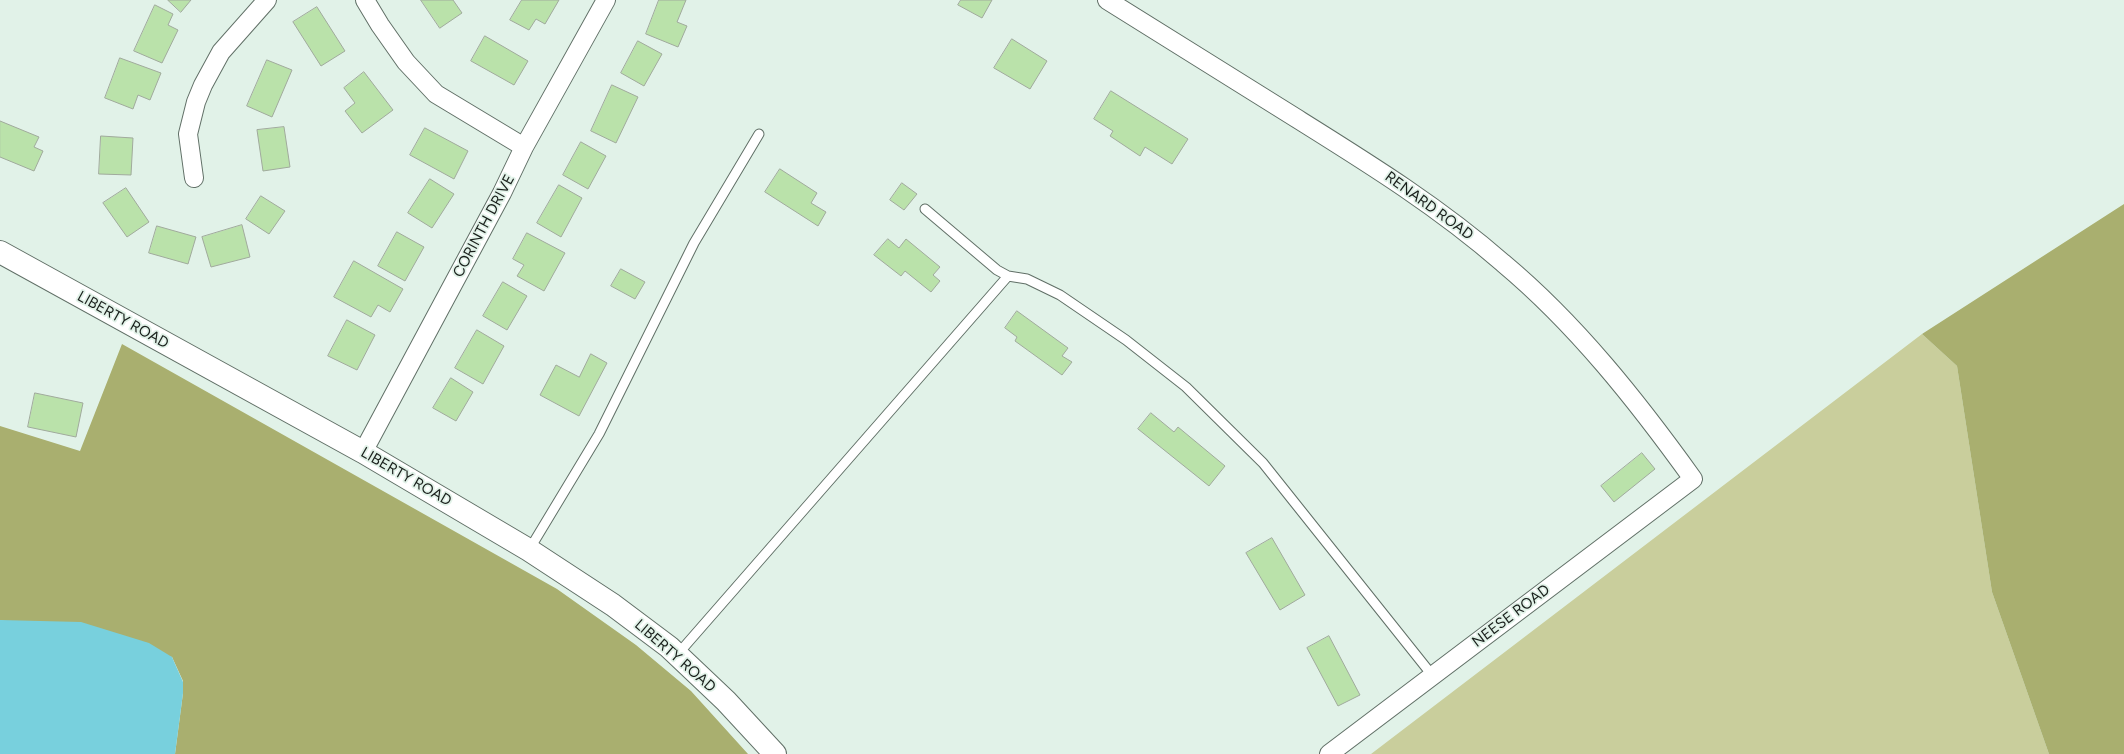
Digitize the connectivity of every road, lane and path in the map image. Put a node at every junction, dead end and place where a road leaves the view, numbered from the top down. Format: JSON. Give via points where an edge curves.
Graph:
{"nodes":[{"id":1,"x":267,"y":0,"type":"edge"},
{"id":2,"x":365,"y":0,"type":"edge"},
{"id":3,"x":606,"y":0,"type":"edge"},
{"id":4,"x":1107,"y":0,"type":"edge"},
{"id":5,"x":759,"y":134,"type":"dead end"},
{"id":6,"x":524,"y":147,"type":"junction"},
{"id":7,"x":194,"y":178,"type":"dead end"},
{"id":8,"x":925,"y":209,"type":"dead end"},
{"id":9,"x":0,"y":252,"type":"edge"},
{"id":10,"x":1008,"y":276,"type":"junction"},
{"id":11,"x":363,"y":452,"type":"junction"},
{"id":12,"x":1693,"y":478,"type":"joint"},
{"id":13,"x":529,"y":550,"type":"junction"},
{"id":14,"x":677,"y":655,"type":"junction"},
{"id":15,"x":1432,"y":676,"type":"junction"},
{"id":16,"x":775,"y":754,"type":"edge"},
{"id":17,"x":1329,"y":754,"type":"edge"}],
"edges":[{"from":1,"to":7,"type":"street","via":[[221,52],[196,102],[188,134]]},
{"from":2,"to":6,"type":"street","via":[[406,62],[436,94]]},
{"from":3,"to":6,"type":"street","name":"CORINTH DRIVE"},
{"from":4,"to":12,"type":"street","name":"RENARD ROAD","via":[[1395,180],[1498,258],[1588,346]]},
{"from":5,"to":13,"type":"lane","via":[[694,244],[599,434]]},
{"from":6,"to":11,"type":"street","name":"CORINTH DRIVE","via":[[502,193]]},
{"from":8,"to":10,"type":"lane","via":[[997,270]]},
{"from":9,"to":11,"type":"street","name":"LIBERTY ROAD"},
{"from":10,"to":14,"type":"lane"},
{"from":10,"to":15,"type":"lane","via":[[1027,279],[1060,295],[1126,340],[1186,386],[1263,463]]},
{"from":11,"to":13,"type":"street","name":"LIBERTY ROAD"},
{"from":12,"to":15,"type":"street","name":"NEESE ROAD"},
{"from":13,"to":14,"type":"street","name":"LIBERTY ROAD","via":[[613,605]]},
{"from":14,"to":16,"type":"street","name":"LIBERTY ROAD","via":[[726,701]]},
{"from":15,"to":17,"type":"street","name":"NEESE ROAD"}]}
